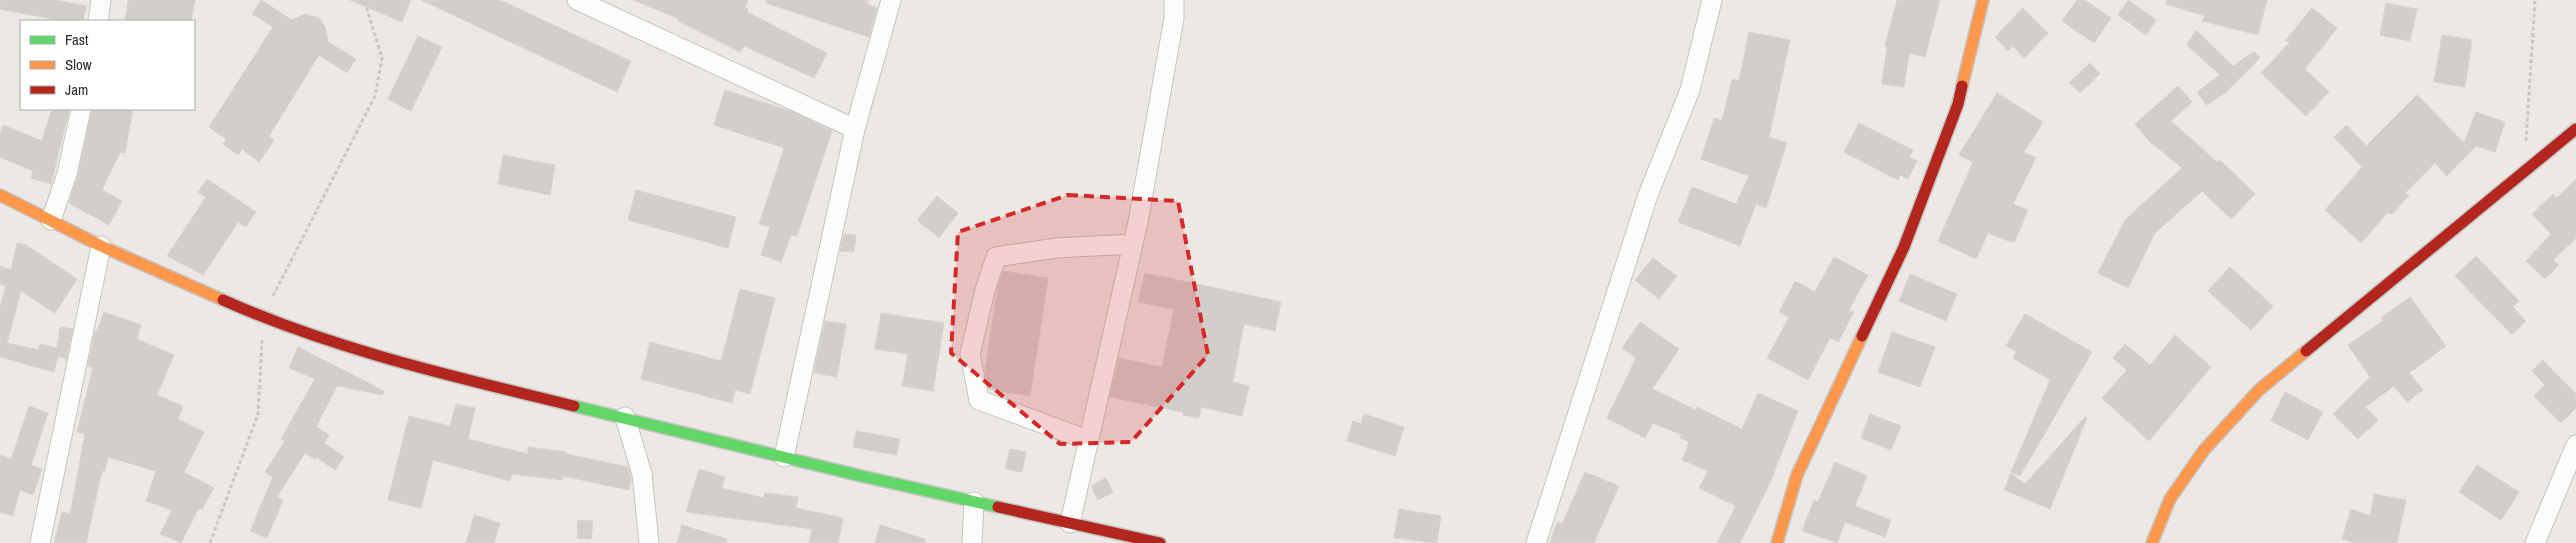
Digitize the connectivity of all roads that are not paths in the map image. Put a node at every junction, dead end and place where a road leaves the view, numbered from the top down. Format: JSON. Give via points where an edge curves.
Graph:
{"nodes":[{"id":1,"x":101,"y":0,"type":"edge"},
{"id":2,"x":576,"y":0,"type":"edge"},
{"id":3,"x":891,"y":0,"type":"edge"},
{"id":4,"x":1174,"y":0,"type":"edge"},
{"id":5,"x":1712,"y":0,"type":"edge"},
{"id":6,"x":1983,"y":0,"type":"edge"},
{"id":7,"x":98,"y":20,"type":"edge"},
{"id":8,"x":81,"y":110,"type":"edge"},
{"id":9,"x":855,"y":129,"type":"junction"},
{"id":10,"x":2576,"y":129,"type":"edge"},
{"id":11,"x":0,"y":195,"type":"edge"},
{"id":12,"x":51,"y":220,"type":"junction"},
{"id":13,"x":1133,"y":244,"type":"junction"},
{"id":14,"x":101,"y":246,"type":"junction"},
{"id":15,"x":625,"y":417,"type":"junction"},
{"id":16,"x":1088,"y":440,"type":"junction"},
{"id":17,"x":2576,"y":445,"type":"edge"},
{"id":18,"x":784,"y":457,"type":"junction"},
{"id":19,"x":974,"y":502,"type":"junction"},
{"id":20,"x":1070,"y":523,"type":"junction"},
{"id":21,"x":40,"y":543,"type":"edge"},
{"id":22,"x":650,"y":543,"type":"edge"},
{"id":23,"x":972,"y":543,"type":"edge"},
{"id":24,"x":1160,"y":543,"type":"edge"},
{"id":25,"x":1536,"y":543,"type":"edge"},
{"id":26,"x":1777,"y":543,"type":"edge"},
{"id":27,"x":2152,"y":543,"type":"edge"},
{"id":28,"x":2536,"y":543,"type":"edge"}],
"edges":[{"from":1,"to":7,"type":"street"},
{"from":2,"to":9,"type":"street"},
{"from":3,"to":9,"type":"street"},
{"from":4,"to":13,"type":"street","via":[[1174,18]]},
{"from":5,"to":25,"type":"street","via":[[1690,90],[1648,195]]},
{"from":6,"to":26,"type":"street","via":[[1958,104],[1904,247],[1797,474]]},
{"from":8,"to":12,"type":"street","via":[[67,174]]},
{"from":9,"to":18,"type":"street"},
{"from":10,"to":27,"type":"street","via":[[2259,390],[2204,450],[2170,500]]},
{"from":11,"to":12,"type":"street"},
{"from":12,"to":14,"type":"street"},
{"from":13,"to":16,"type":"street"},
{"from":13,"to":16,"type":"street","via":[[1056,248],[996,257],[970,354],[979,400]]},
{"from":14,"to":15,"type":"street","via":[[308,335],[473,381]]},
{"from":14,"to":21,"type":"street"},
{"from":15,"to":18,"type":"street"},
{"from":15,"to":22,"type":"street","via":[[642,474]]},
{"from":16,"to":20,"type":"street"},
{"from":17,"to":28,"type":"street"},
{"from":18,"to":19,"type":"street"},
{"from":19,"to":20,"type":"street"},
{"from":19,"to":23,"type":"street"},
{"from":20,"to":24,"type":"street"}]}
